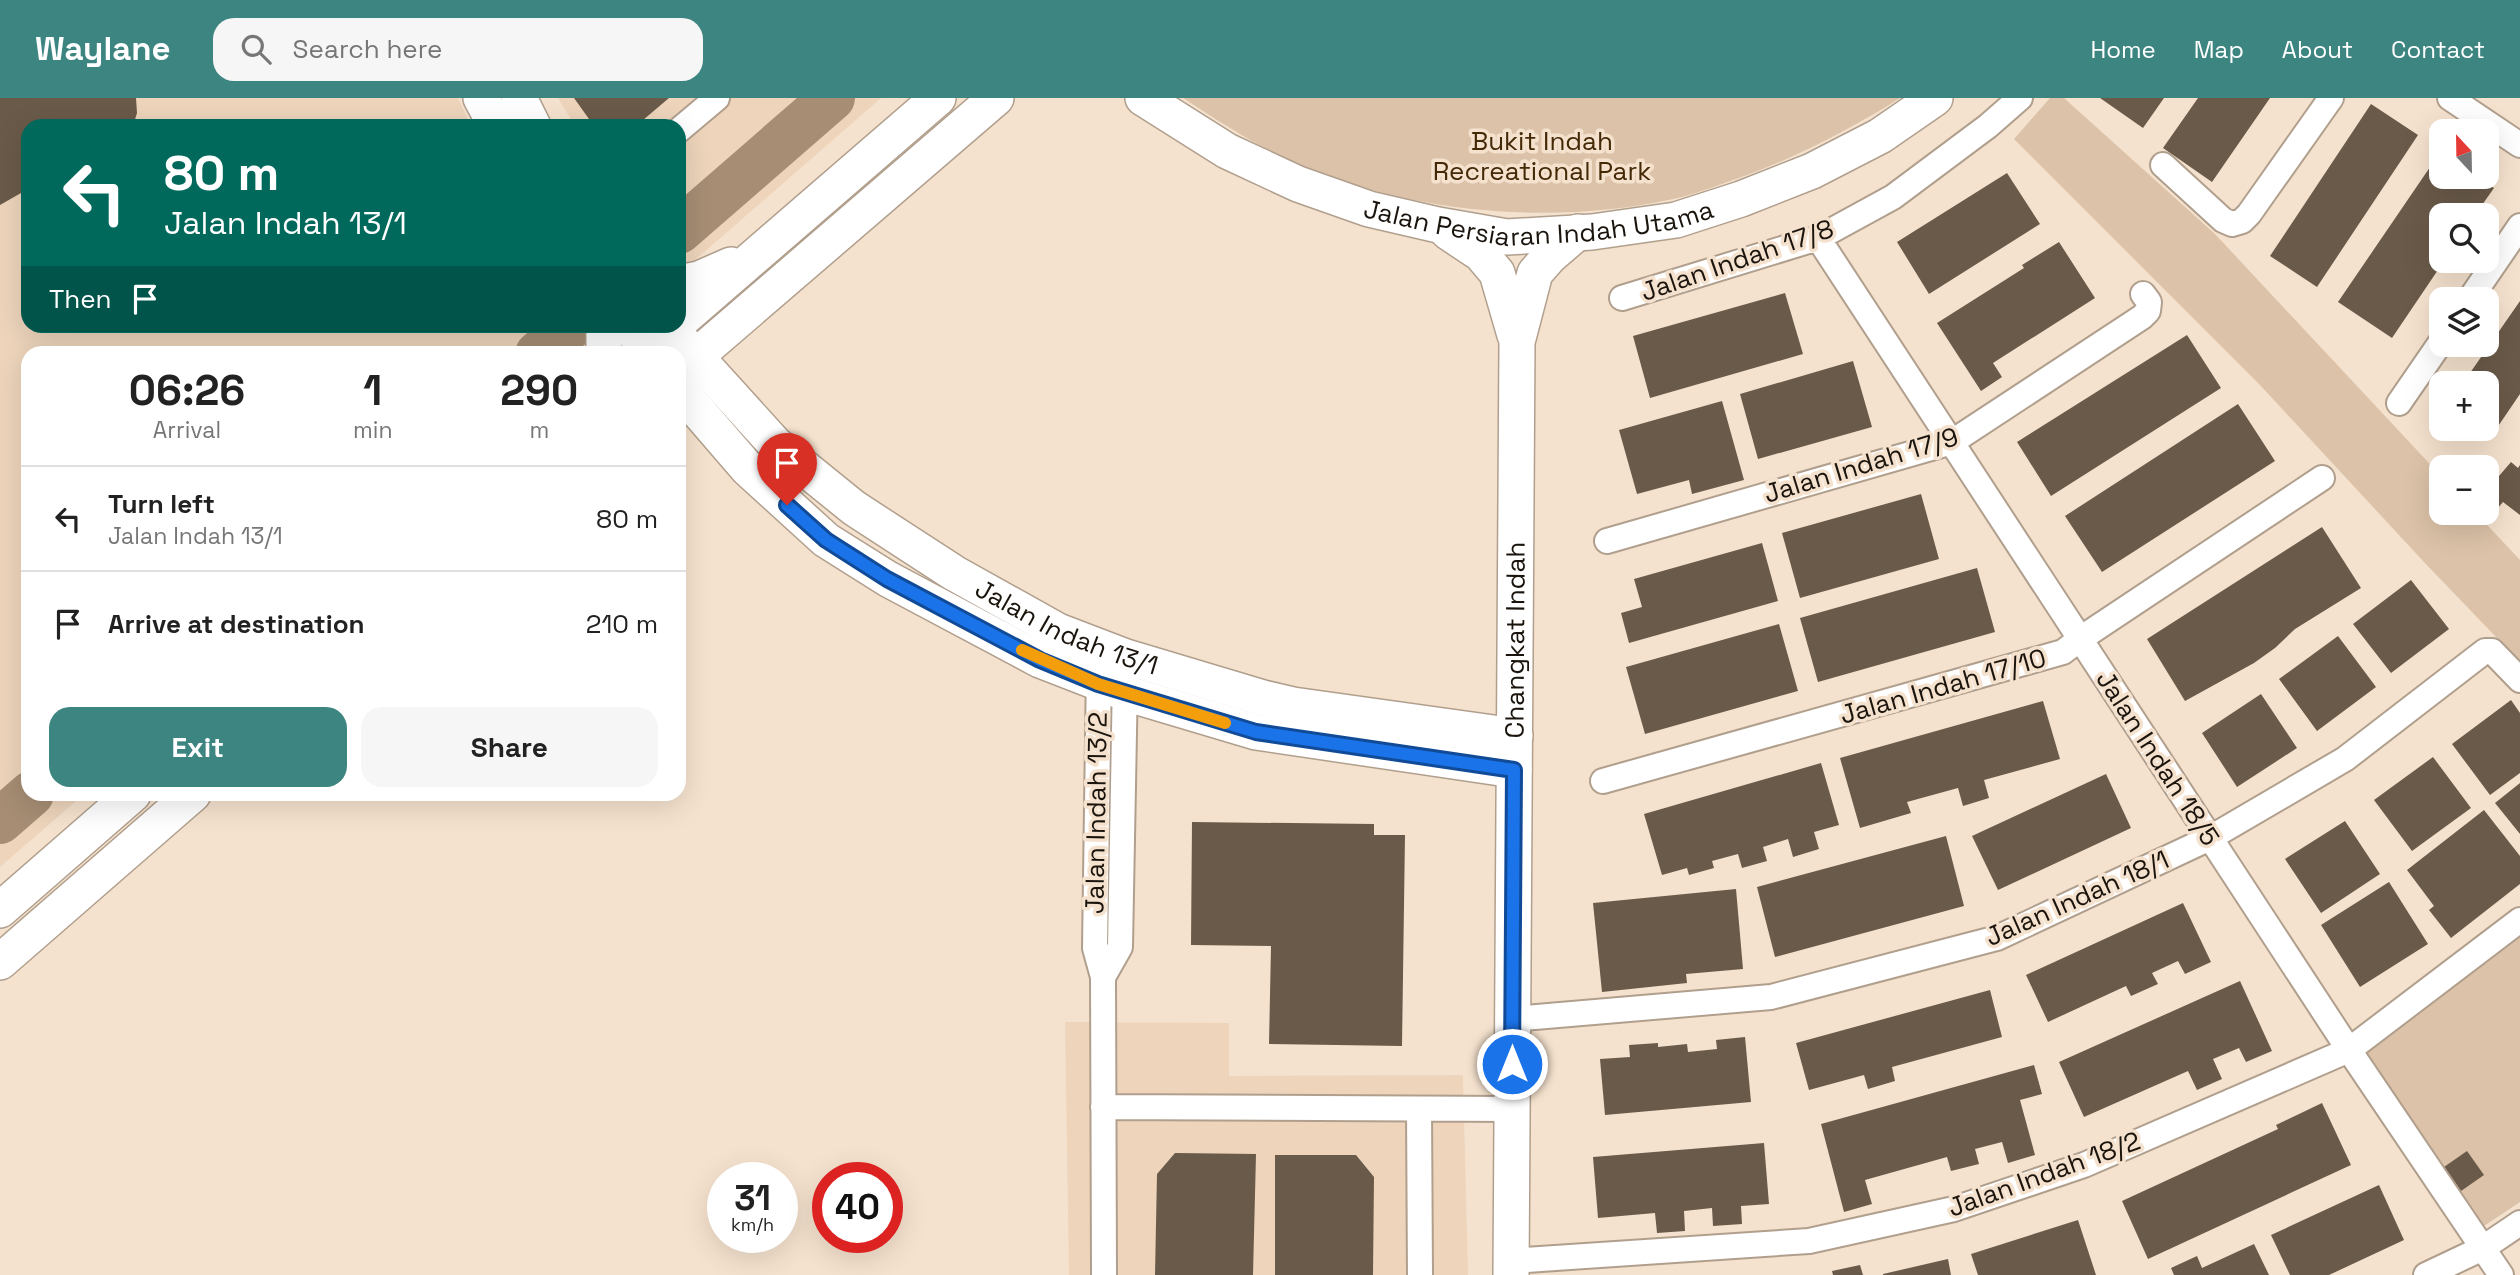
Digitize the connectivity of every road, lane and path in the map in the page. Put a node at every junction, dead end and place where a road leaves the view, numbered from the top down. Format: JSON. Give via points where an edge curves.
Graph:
{"nodes":[{"id":1,"x":481,"y":98,"type":"edge"},
{"id":2,"x":519,"y":98,"type":"edge"},
{"id":3,"x":717,"y":98,"type":"edge"},
{"id":4,"x":938,"y":98,"type":"edge"},
{"id":5,"x":996,"y":98,"type":"edge"},
{"id":6,"x":1143,"y":98,"type":"edge"},
{"id":7,"x":1935,"y":98,"type":"edge"},
{"id":8,"x":2020,"y":98,"type":"edge"},
{"id":9,"x":2331,"y":98,"type":"edge"},
{"id":10,"x":2450,"y":98,"type":"edge"},
{"id":11,"x":492,"y":119,"type":"edge"},
{"id":12,"x":530,"y":119,"type":"edge"},
{"id":13,"x":686,"y":124,"type":"edge"},
{"id":14,"x":2520,"y":145,"type":"edge"},
{"id":15,"x":2163,"y":165,"type":"dead end"},
{"id":16,"x":1438,"y":225,"type":"junction"},
{"id":17,"x":2520,"y":226,"type":"edge"},
{"id":18,"x":1578,"y":232,"type":"junction"},
{"id":19,"x":1818,"y":238,"type":"junction"},
{"id":20,"x":763,"y":250,"type":"junction"},
{"id":21,"x":785,"y":279,"type":"junction"},
{"id":22,"x":686,"y":282,"type":"edge"},
{"id":23,"x":2478,"y":287,"type":"edge"},
{"id":24,"x":2143,"y":294,"type":"dead end"},
{"id":25,"x":1622,"y":298,"type":"dead end"},
{"id":26,"x":686,"y":313,"type":"edge"},
{"id":27,"x":1517,"y":342,"type":"junction"},
{"id":28,"x":2431,"y":357,"type":"edge"},
{"id":29,"x":687,"y":364,"type":"edge"},
{"id":30,"x":686,"y":397,"type":"edge"},
{"id":31,"x":2399,"y":403,"type":"dead end"},
{"id":32,"x":686,"y":433,"type":"edge"},
{"id":33,"x":1952,"y":442,"type":"junction"},
{"id":34,"x":775,"y":444,"type":"junction"},
{"id":35,"x":748,"y":469,"type":"junction"},
{"id":36,"x":2322,"y":478,"type":"dead end"},
{"id":37,"x":1607,"y":541,"type":"dead end"},
{"id":38,"x":2080,"y":639,"type":"junction"},
{"id":39,"x":1113,"y":652,"type":"junction"},
{"id":40,"x":2520,"y":680,"type":"edge"},
{"id":41,"x":1111,"y":689,"type":"junction"},
{"id":42,"x":1514,"y":736,"type":"junction"},
{"id":43,"x":1514,"y":770,"type":"junction"},
{"id":44,"x":1603,"y":781,"type":"dead end"},
{"id":45,"x":124,"y":801,"type":"edge"},
{"id":46,"x":185,"y":801,"type":"edge"},
{"id":47,"x":2210,"y":838,"type":"junction"},
{"id":48,"x":0,"y":910,"type":"edge"},
{"id":49,"x":2520,"y":920,"type":"edge"},
{"id":50,"x":0,"y":962,"type":"edge"},
{"id":51,"x":1512,"y":1019,"type":"junction"},
{"id":52,"x":2349,"y":1050,"type":"junction"},
{"id":53,"x":1104,"y":1107,"type":"junction"},
{"id":54,"x":1419,"y":1109,"type":"junction"},
{"id":55,"x":1512,"y":1109,"type":"junction"},
{"id":56,"x":2520,"y":1223,"type":"edge"},
{"id":57,"x":2483,"y":1248,"type":"junction"},
{"id":58,"x":1511,"y":1268,"type":"edge"},
{"id":59,"x":1104,"y":1275,"type":"edge"},
{"id":60,"x":1420,"y":1275,"type":"edge"},
{"id":61,"x":2426,"y":1275,"type":"edge"},
{"id":62,"x":2501,"y":1275,"type":"edge"}],
"edges":[{"from":1,"to":11,"type":"street"},
{"from":2,"to":12,"type":"street"},
{"from":3,"to":13,"type":"street"},
{"from":4,"to":20,"type":"street"},
{"from":5,"to":21,"type":"street"},
{"from":6,"to":16,"type":"street","name":"Jalan Persiaran Indah Utama","via":[[1227,151],[1298,184],[1369,209]]},
{"from":7,"to":18,"type":"street","name":"Jalan Persiaran Indah Utama","via":[[1857,148],[1741,199],[1676,220]]},
{"from":8,"to":19,"type":"street","name":"Jalan Indah 17/8","via":[[1893,197]]},
{"from":9,"to":15,"type":"street","via":[[2242,221],[2232,224],[2223,220]]},
{"from":10,"to":14,"type":"street"},
{"from":16,"to":18,"type":"street","name":"Jalan Persiaran Indah Utama","via":[[1507,237]]},
{"from":16,"to":27,"type":"street","name":"Changkat Indah","via":[[1481,254],[1497,273]]},
{"from":17,"to":23,"type":"street"},
{"from":18,"to":27,"type":"street","name":"Changkat Indah","via":[[1535,273]]},
{"from":19,"to":25,"type":"street","name":"Jalan Indah 17/8"},
{"from":19,"to":33,"type":"street","name":"Jalan Indah 18/5"},
{"from":20,"to":22,"type":"street"},
{"from":20,"to":26,"type":"street"},
{"from":21,"to":29,"type":"street"},
{"from":21,"to":34,"type":"street","via":[[735,341],[730,365],[733,380]]},
{"from":24,"to":33,"type":"street","name":"Jalan Indah 17/9","via":[[2149,302],[2142,317]]},
{"from":27,"to":42,"type":"street","name":"Changkat Indah"},
{"from":28,"to":31,"type":"street"},
{"from":29,"to":34,"type":"street","name":"Jalan Indah 13/1"},
{"from":30,"to":35,"type":"street","name":"Jalan Indah 13/1"},
{"from":32,"to":35,"type":"street"},
{"from":33,"to":37,"type":"street","name":"Jalan Indah 17/9"},
{"from":33,"to":38,"type":"street","name":"Jalan Indah 18/5"},
{"from":34,"to":39,"type":"street","name":"Jalan Indah 13/1","via":[[854,508],[954,573],[1058,631]]},
{"from":35,"to":41,"type":"street","name":"Jalan Indah 13/1","via":[[826,540],[887,579],[1040,660]]},
{"from":36,"to":38,"type":"street","name":"Jalan Indah 17/10"},
{"from":38,"to":44,"type":"street","name":"Jalan Indah 17/10","via":[[2063,652]]},
{"from":38,"to":47,"type":"street","name":"Jalan Indah 18/5"},
{"from":39,"to":41,"type":"street","name":"Jalan Indah 13/2"},
{"from":39,"to":42,"type":"street","name":"Jalan Indah 13/1","via":[[1293,705]]},
{"from":40,"to":47,"type":"street","name":"Jalan Indah 18/1","via":[[2492,651],[2477,655],[2345,759]]},
{"from":41,"to":43,"type":"street","name":"Jalan Indah 13/1","via":[[1256,732]]},
{"from":41,"to":53,"type":"street","name":"Jalan Indah 13/2","via":[[1120,947],[1103,977]]},
{"from":42,"to":43,"type":"street","name":"Changkat Indah"},
{"from":43,"to":51,"type":"street","name":"Changkat Indah"},
{"from":45,"to":48,"type":"street"},
{"from":46,"to":50,"type":"street"},
{"from":47,"to":51,"type":"street","name":"Jalan Indah 18/1","via":[[1997,938],[1888,968],[1771,998]]},
{"from":47,"to":52,"type":"street","name":"Jalan Indah 18/5"},
{"from":49,"to":52,"type":"street","name":"Jalan Indah 18/2"},
{"from":51,"to":55,"type":"street","name":"Changkat Indah"},
{"from":52,"to":57,"type":"street","name":"Jalan Indah 18/5"},
{"from":52,"to":58,"type":"street","name":"Jalan Indah 18/2","via":[[2084,1165],[1954,1209],[1809,1241]]},
{"from":53,"to":54,"type":"street"},
{"from":53,"to":59,"type":"street","name":"Jalan Indah 13/2"},
{"from":54,"to":55,"type":"street"},
{"from":54,"to":60,"type":"street"},
{"from":55,"to":58,"type":"street","name":"Changkat Indah"},
{"from":56,"to":57,"type":"street"},
{"from":57,"to":61,"type":"street"},
{"from":57,"to":62,"type":"street","name":"Jalan Indah 18/5"}]}
